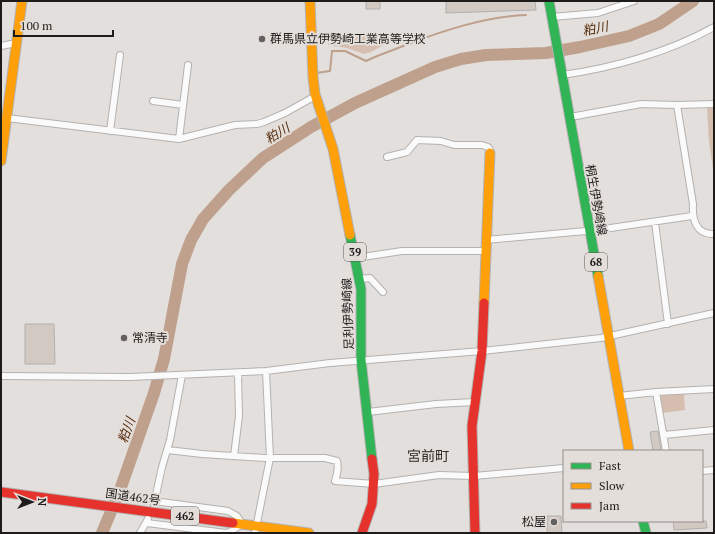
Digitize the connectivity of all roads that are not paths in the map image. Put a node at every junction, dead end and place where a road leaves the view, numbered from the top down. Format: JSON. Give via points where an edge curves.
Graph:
{"nodes":[{"id":1,"x":22,"y":1,"type":"edge"},
{"id":2,"x":310,"y":1,"type":"edge"},
{"id":3,"x":549,"y":1,"type":"edge"},
{"id":4,"x":634,"y":1,"type":"edge"},
{"id":5,"x":552,"y":18,"type":"junction"},
{"id":6,"x":714,"y":27,"type":"edge"},
{"id":7,"x":17,"y":45,"type":"junction"},
{"id":8,"x":1,"y":46,"type":"edge"},
{"id":9,"x":120,"y":55,"type":"dead end"},
{"id":10,"x":188,"y":65,"type":"dead end"},
{"id":11,"x":562,"y":74,"type":"junction"},
{"id":12,"x":316,"y":98,"type":"junction"},
{"id":13,"x":153,"y":101,"type":"dead end"},
{"id":14,"x":714,"y":104,"type":"edge"},
{"id":15,"x":677,"y":105,"type":"junction"},
{"id":16,"x":183,"y":106,"type":"junction"},
{"id":17,"x":569,"y":116,"type":"junction"},
{"id":18,"x":7,"y":118,"type":"junction"},
{"id":19,"x":110,"y":131,"type":"junction"},
{"id":20,"x":179,"y":139,"type":"junction"},
{"id":21,"x":490,"y":153,"type":"joint"},
{"id":22,"x":387,"y":157,"type":"dead end"},
{"id":23,"x":1,"y":161,"type":"edge"},
{"id":24,"x":692,"y":216,"type":"junction"},
{"id":25,"x":655,"y":222,"type":"junction"},
{"id":26,"x":590,"y":231,"type":"junction"},
{"id":27,"x":714,"y":234,"type":"edge"},
{"id":28,"x":486,"y":240,"type":"junction"},
{"id":29,"x":486,"y":250,"type":"junction"},
{"id":30,"x":356,"y":258,"type":"junction"},
{"id":31,"x":360,"y":279,"type":"junction"},
{"id":32,"x":383,"y":292,"type":"dead end"},
{"id":33,"x":714,"y":314,"type":"edge"},
{"id":34,"x":668,"y":324,"type":"junction"},
{"id":35,"x":609,"y":337,"type":"junction"},
{"id":36,"x":482,"y":351,"type":"junction"},
{"id":37,"x":361,"y":360,"type":"junction"},
{"id":38,"x":266,"y":371,"type":"junction"},
{"id":39,"x":238,"y":373,"type":"junction"},
{"id":40,"x":181,"y":375,"type":"junction"},
{"id":41,"x":1,"y":376,"type":"edge"},
{"id":42,"x":714,"y":389,"type":"edge"},
{"id":43,"x":656,"y":392,"type":"junction"},
{"id":44,"x":619,"y":396,"type":"junction"},
{"id":45,"x":475,"y":402,"type":"junction"},
{"id":46,"x":368,"y":412,"type":"junction"},
{"id":47,"x":714,"y":430,"type":"edge"},
{"id":48,"x":664,"y":435,"type":"junction"},
{"id":49,"x":168,"y":450,"type":"junction"},
{"id":50,"x":629,"y":450,"type":"edge"},
{"id":51,"x":666,"y":450,"type":"edge"},
{"id":52,"x":234,"y":456,"type":"junction"},
{"id":53,"x":270,"y":458,"type":"junction"},
{"id":54,"x":563,"y":468,"type":"edge"},
{"id":55,"x":714,"y":470,"type":"edge"},
{"id":56,"x":703,"y":471,"type":"edge"},
{"id":57,"x":474,"y":476,"type":"junction"},
{"id":58,"x":374,"y":484,"type":"junction"},
{"id":59,"x":1,"y":492,"type":"edge"},
{"id":60,"x":643,"y":522,"type":"edge"},
{"id":61,"x":242,"y":524,"type":"junction"},
{"id":62,"x":256,"y":530,"type":"edge"},
{"id":63,"x":140,"y":533,"type":"edge"},
{"id":64,"x":309,"y":533,"type":"edge"},
{"id":65,"x":362,"y":533,"type":"edge"},
{"id":66,"x":475,"y":533,"type":"edge"},
{"id":67,"x":646,"y":533,"type":"edge"}],
"edges":[{"from":1,"to":7,"type":"main road"},
{"from":2,"to":12,"type":"main road","name":"足利伊勢崎線","number":"39"},
{"from":3,"to":5,"type":"main road","name":"桐生伊勢崎線","number":"68"},
{"from":4,"to":5,"type":"street","via":[[598,13]]},
{"from":5,"to":11,"type":"main road","name":"桐生伊勢崎線","number":"68"},
{"from":6,"to":11,"type":"street","via":[[647,55],[599,68]]},
{"from":7,"to":8,"type":"street"},
{"from":7,"to":18,"type":"main road"},
{"from":9,"to":19,"type":"street"},
{"from":10,"to":16,"type":"street"},
{"from":11,"to":17,"type":"main road","name":"桐生伊勢崎線","number":"68"},
{"from":12,"to":20,"type":"street","via":[[264,122],[235,125]]},
{"from":12,"to":30,"type":"main road","name":"足利伊勢崎線","number":"39","via":[[332,146]]},
{"from":13,"to":16,"type":"street"},
{"from":14,"to":15,"type":"street"},
{"from":15,"to":17,"type":"street","via":[[641,104]]},
{"from":15,"to":24,"type":"street","via":[[693,204]]},
{"from":16,"to":20,"type":"street"},
{"from":17,"to":26,"type":"main road","name":"桐生伊勢崎線","number":"68"},
{"from":18,"to":19,"type":"street"},
{"from":18,"to":23,"type":"main road"},
{"from":19,"to":20,"type":"street"},
{"from":21,"to":22,"type":"street","via":[[488,147],[482,145],[454,145],[441,141],[417,140],[407,152]]},
{"from":21,"to":28,"type":"main road"},
{"from":24,"to":25,"type":"street"},
{"from":24,"to":27,"type":"street","via":[[701,230],[707,234]]},
{"from":25,"to":26,"type":"street"},
{"from":25,"to":34,"type":"street"},
{"from":26,"to":28,"type":"street"},
{"from":26,"to":35,"type":"main road","name":"桐生伊勢崎線","number":"68"},
{"from":28,"to":29,"type":"main road"},
{"from":29,"to":30,"type":"street","via":[[402,251]]},
{"from":29,"to":36,"type":"main road"},
{"from":30,"to":31,"type":"main road","name":"足利伊勢崎線","number":"39"},
{"from":31,"to":32,"type":"street","via":[[370,278]]},
{"from":31,"to":37,"type":"main road","name":"足利伊勢崎線","number":"39"},
{"from":33,"to":34,"type":"street"},
{"from":34,"to":35,"type":"street"},
{"from":35,"to":36,"type":"street"},
{"from":35,"to":44,"type":"main road","name":"桐生伊勢崎線","number":"68"},
{"from":36,"to":37,"type":"street"},
{"from":36,"to":45,"type":"main road"},
{"from":37,"to":38,"type":"street"},
{"from":37,"to":46,"type":"main road","name":"足利伊勢崎線","number":"39"},
{"from":38,"to":39,"type":"street"},
{"from":38,"to":53,"type":"street"},
{"from":39,"to":40,"type":"street"},
{"from":39,"to":52,"type":"street","via":[[239,416]]},
{"from":40,"to":41,"type":"street"},
{"from":40,"to":49,"type":"street"},
{"from":42,"to":43,"type":"street"},
{"from":43,"to":44,"type":"street"},
{"from":43,"to":48,"type":"street"},
{"from":44,"to":50,"type":"main road","name":"桐生伊勢崎線","number":"68"},
{"from":45,"to":46,"type":"street"},
{"from":45,"to":57,"type":"main road","via":[[472,426]]},
{"from":46,"to":58,"type":"main road","name":"足利伊勢崎線","number":"39"},
{"from":47,"to":48,"type":"street"},
{"from":48,"to":51,"type":"street"},
{"from":49,"to":52,"type":"street"},
{"from":49,"to":61,"type":"street","via":[[154,502],[233,513]]},
{"from":52,"to":53,"type":"street"},
{"from":53,"to":58,"type":"street","via":[[334,460],[338,464],[335,482]]},
{"from":53,"to":62,"type":"street"},
{"from":54,"to":57,"type":"street"},
{"from":55,"to":56,"type":"street"},
{"from":57,"to":58,"type":"street","via":[[439,475]]},
{"from":57,"to":66,"type":"main road"},
{"from":58,"to":65,"type":"main road","name":"足利伊勢崎線","number":"39","via":[[372,504]]},
{"from":59,"to":61,"type":"main road","name":"国道462号","number":"462"},
{"from":60,"to":67,"type":"main road"},
{"from":61,"to":62,"type":"main road","name":"国道462号","number":"462"},
{"from":61,"to":63,"type":"street","via":[[226,533],[147,521]]},
{"from":62,"to":64,"type":"main road","name":"国道462号","number":"462"}]}
